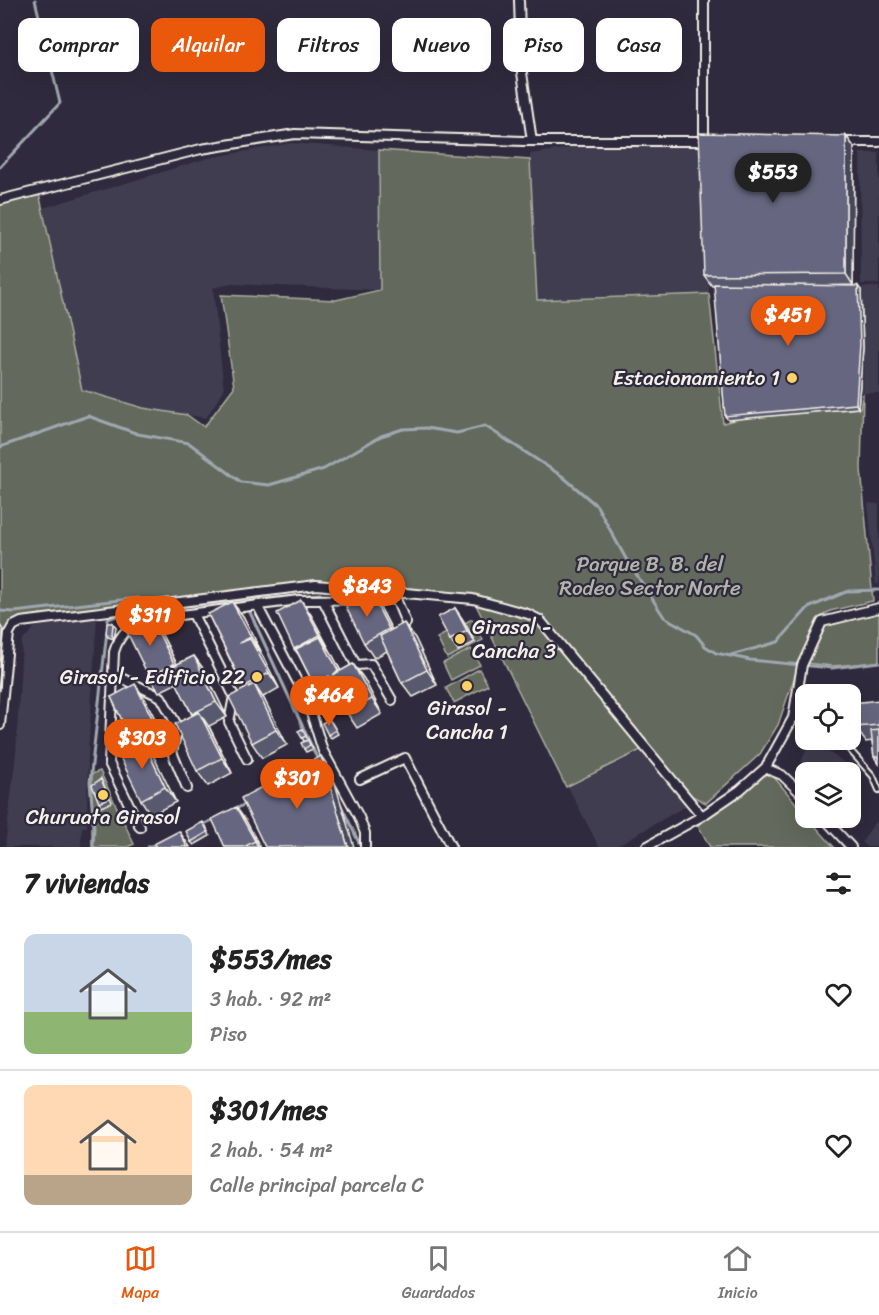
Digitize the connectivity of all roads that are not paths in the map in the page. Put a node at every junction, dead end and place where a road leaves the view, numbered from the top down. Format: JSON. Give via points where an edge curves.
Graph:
{"nodes":[{"id":1,"x":519,"y":0,"type":"edge"},
{"id":2,"x":704,"y":0,"type":"edge"},
{"id":3,"x":532,"y":141,"type":"junction"},
{"id":4,"x":704,"y":141,"type":"junction"},
{"id":5,"x":717,"y":141,"type":"edge"},
{"id":6,"x":830,"y":142,"type":"edge"},
{"id":7,"x":879,"y":142,"type":"edge"},
{"id":8,"x":0,"y":200,"type":"edge"},
{"id":9,"x":323,"y":600,"type":"junction"},
{"id":10,"x":257,"y":605,"type":"junction"},
{"id":11,"x":879,"y":608,"type":"edge"},
{"id":12,"x":193,"y":614,"type":"junction"},
{"id":13,"x":406,"y":623,"type":"edge"},
{"id":14,"x":113,"y":674,"type":"junction"},
{"id":15,"x":799,"y":684,"type":"edge"},
{"id":16,"x":392,"y":699,"type":"dead end"},
{"id":17,"x":795,"y":704,"type":"edge"},
{"id":18,"x":793,"y":718,"type":"joint"},
{"id":19,"x":0,"y":725,"type":"edge"},
{"id":20,"x":853,"y":750,"type":"edge"},
{"id":21,"x":247,"y":759,"type":"dead end"},
{"id":22,"x":765,"y":768,"type":"junction"},
{"id":23,"x":360,"y":779,"type":"dead end"},
{"id":24,"x":795,"y":787,"type":"edge"},
{"id":25,"x":187,"y":788,"type":"dead end"},
{"id":26,"x":879,"y":790,"type":"edge"},
{"id":27,"x":702,"y":816,"type":"junction"},
{"id":28,"x":140,"y":827,"type":"dead end"},
{"id":29,"x":833,"y":828,"type":"edge"},
{"id":30,"x":365,"y":847,"type":"edge"},
{"id":31,"x":451,"y":847,"type":"edge"},
{"id":32,"x":646,"y":847,"type":"edge"},
{"id":33,"x":851,"y":847,"type":"edge"}],
"edges":[{"from":1,"to":3,"type":"street","via":[[521,66]]},
{"from":2,"to":4,"type":"street"},
{"from":3,"to":4,"type":"street"},
{"from":3,"to":8,"type":"street","via":[[295,134],[201,149]]},
{"from":4,"to":5,"type":"street"},
{"from":6,"to":7,"type":"street"},
{"from":9,"to":10,"type":"street"},
{"from":9,"to":13,"type":"street","via":[[396,599]]},
{"from":9,"to":16,"type":"street","via":[[356,665],[371,664]]},
{"from":10,"to":12,"type":"street"},
{"from":10,"to":30,"type":"street","via":[[308,700],[323,751],[359,817]]},
{"from":11,"to":15,"type":"street","via":[[822,622],[802,665]]},
{"from":12,"to":14,"type":"street","via":[[148,619],[133,625],[119,636]]},
{"from":12,"to":21,"type":"street","via":[[234,696],[229,722]]},
{"from":14,"to":25,"type":"street","via":[[161,697],[178,727],[172,752]]},
{"from":14,"to":28,"type":"street","via":[[109,763]]},
{"from":17,"to":18,"type":"street"},
{"from":18,"to":22,"type":"street"},
{"from":19,"to":27,"type":"street","via":[[9,633],[21,622],[316,585],[473,599],[528,614],[550,630]]},
{"from":20,"to":26,"type":"lane"},
{"from":22,"to":24,"type":"street","via":[[782,775]]},
{"from":22,"to":27,"type":"street"},
{"from":23,"to":31,"type":"street","via":[[405,758]]},
{"from":27,"to":32,"type":"street"},
{"from":29,"to":33,"type":"street"}]}
